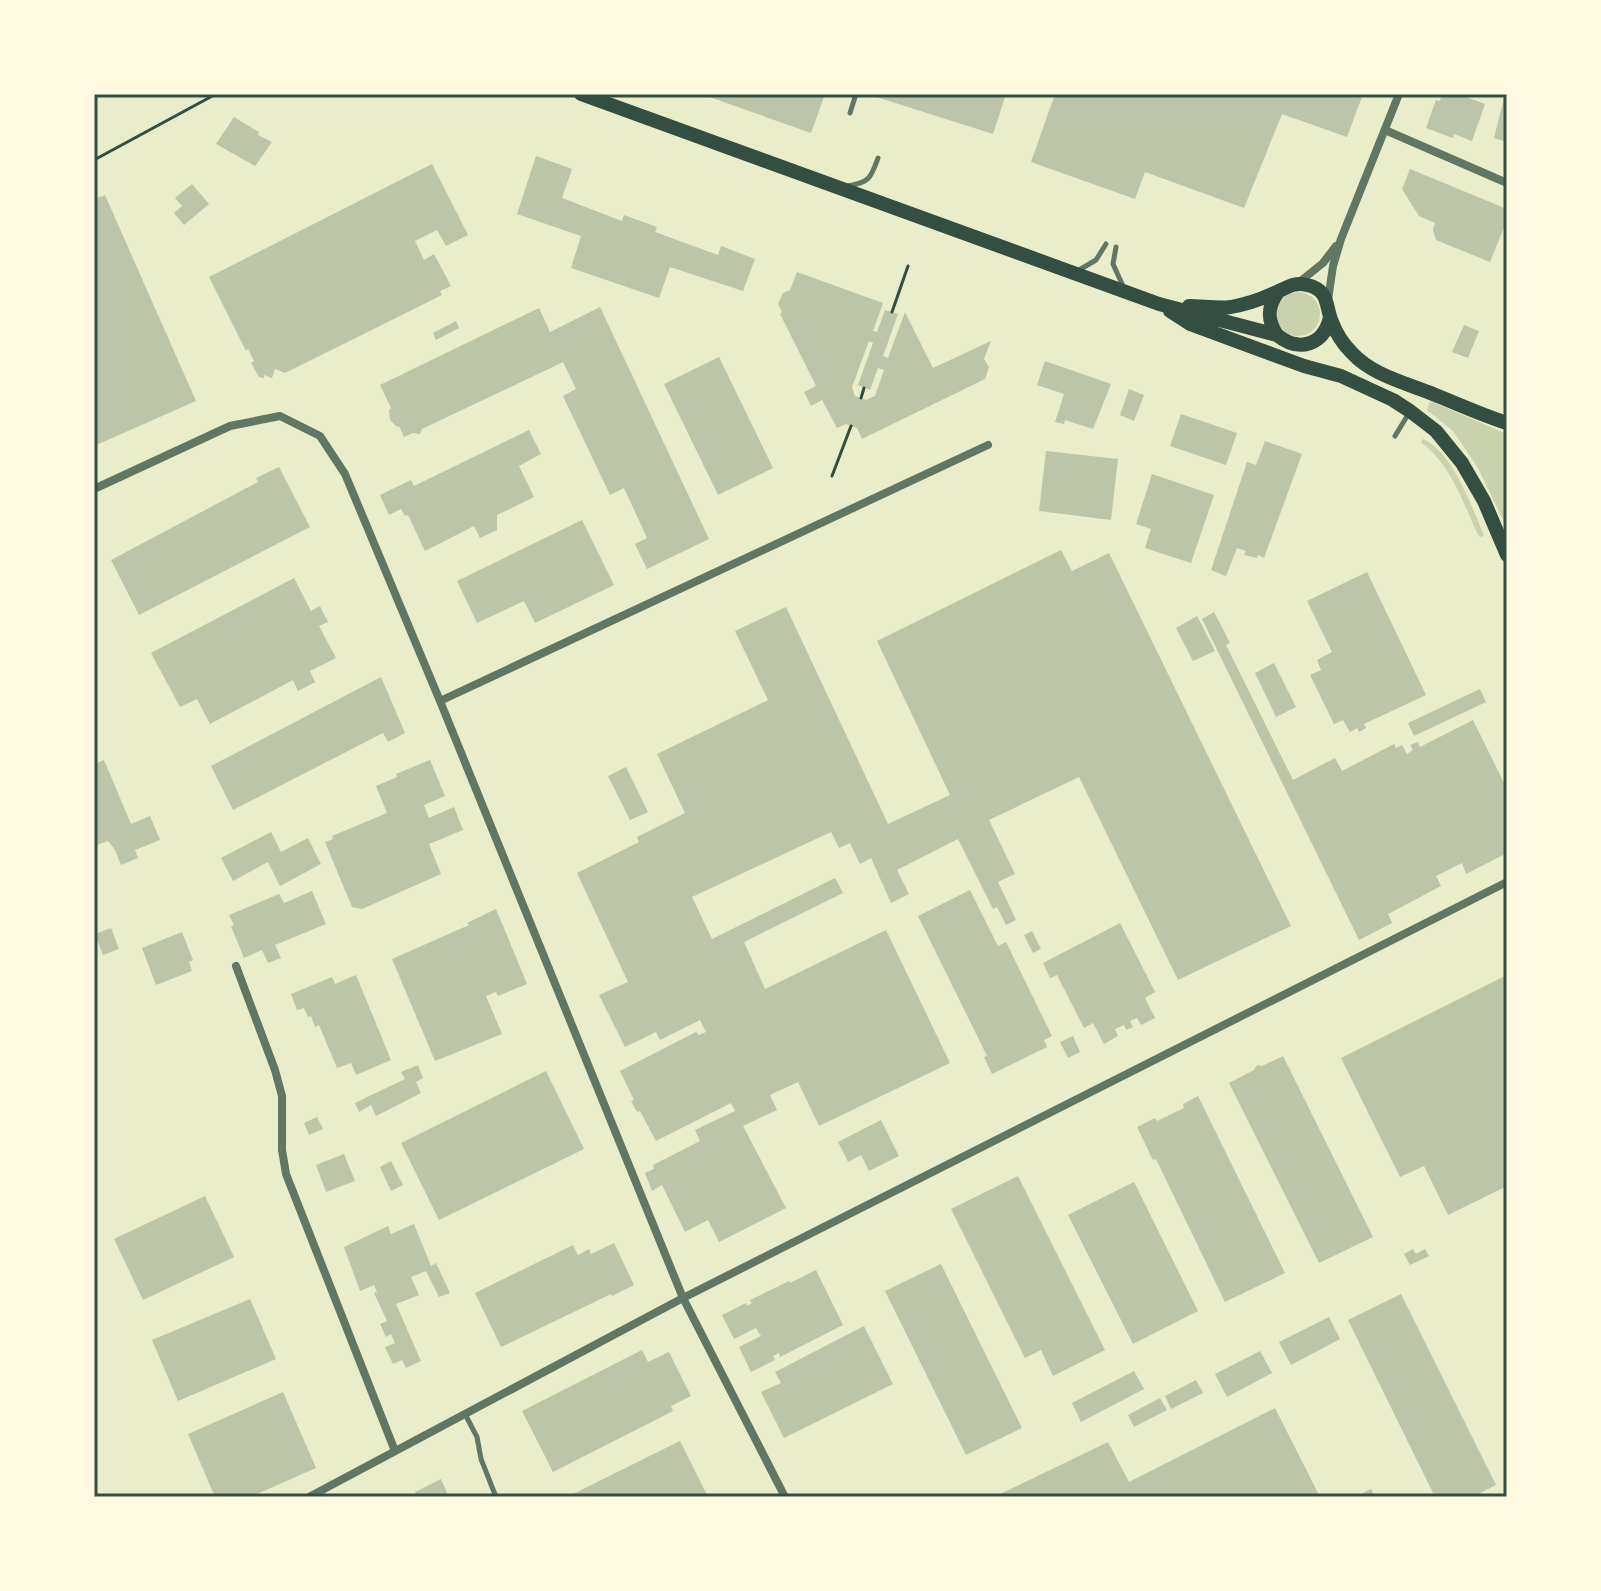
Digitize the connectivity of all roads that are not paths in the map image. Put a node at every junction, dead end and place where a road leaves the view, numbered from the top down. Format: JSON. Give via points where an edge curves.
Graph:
{"nodes":[{"id":1,"x":581,"y":94,"type":"edge"},
{"id":2,"x":856,"y":94,"type":"edge"},
{"id":3,"x":1399,"y":94,"type":"edge"},
{"id":4,"x":850,"y":113,"type":"dead end"},
{"id":5,"x":1385,"y":130,"type":"junction"},
{"id":6,"x":878,"y":158,"type":"dead end"},
{"id":7,"x":1507,"y":183,"type":"edge"},
{"id":8,"x":835,"y":186,"type":"junction"},
{"id":9,"x":1341,"y":239,"type":"junction"},
{"id":10,"x":1106,"y":244,"type":"dead end"},
{"id":11,"x":1116,"y":247,"type":"dead end"},
{"id":12,"x":1074,"y":272,"type":"junction"},
{"id":13,"x":1297,"y":284,"type":"junction"},
{"id":14,"x":1278,"y":292,"type":"junction"},
{"id":15,"x":1129,"y":293,"type":"junction"},
{"id":16,"x":1159,"y":304,"type":"junction"},
{"id":17,"x":1329,"y":310,"type":"junction"},
{"id":18,"x":1277,"y":335,"type":"junction"},
{"id":19,"x":1302,"y":345,"type":"junction"},
{"id":20,"x":1341,"y":376,"type":"junction"},
{"id":21,"x":1410,"y":411,"type":"junction"},
{"id":22,"x":1507,"y":423,"type":"edge"},
{"id":23,"x":1395,"y":436,"type":"dead end"},
{"id":24,"x":988,"y":445,"type":"dead end"},
{"id":25,"x":94,"y":489,"type":"edge"},
{"id":26,"x":1507,"y":531,"type":"edge"},
{"id":27,"x":1507,"y":555,"type":"edge"},
{"id":28,"x":440,"y":701,"type":"junction"},
{"id":29,"x":1507,"y":882,"type":"edge"},
{"id":30,"x":236,"y":966,"type":"dead end"},
{"id":31,"x":683,"y":1298,"type":"junction"},
{"id":32,"x":465,"y":1414,"type":"junction"},
{"id":33,"x":395,"y":1451,"type":"junction"},
{"id":34,"x":309,"y":1497,"type":"edge"},
{"id":35,"x":496,"y":1497,"type":"edge"},
{"id":36,"x":785,"y":1497,"type":"edge"}],
"edges":[{"from":1,"to":8,"type":"main road"},
{"from":2,"to":4,"type":"lane"},
{"from":3,"to":5,"type":"street"},
{"from":5,"to":7,"type":"street"},
{"from":5,"to":9,"type":"street"},
{"from":6,"to":8,"type":"lane","via":[[863,183]]},
{"from":8,"to":12,"type":"main road"},
{"from":9,"to":13,"type":"street"},
{"from":9,"to":17,"type":"street","via":[[1329,285]]},
{"from":10,"to":12,"type":"lane","via":[[1096,260]]},
{"from":11,"to":15,"type":"lane","via":[[1113,264]]},
{"from":12,"to":15,"type":"main road"},
{"from":13,"to":14,"type":"main road"},
{"from":13,"to":17,"type":"main road","via":[[1316,289]]},
{"from":14,"to":16,"type":"main road","via":[[1227,308]]},
{"from":14,"to":18,"type":"main road","via":[[1269,309]]},
{"from":15,"to":16,"type":"main road"},
{"from":16,"to":18,"type":"main road"},
{"from":16,"to":20,"type":"main road","via":[[1190,324]]},
{"from":17,"to":19,"type":"main road","via":[[1324,333]]},
{"from":17,"to":22,"type":"main road","via":[[1350,352],[1363,363]]},
{"from":18,"to":19,"type":"main road"},
{"from":19,"to":20,"type":"main road"},
{"from":20,"to":21,"type":"main road"},
{"from":21,"to":23,"type":"lane"},
{"from":21,"to":27,"type":"main road","via":[[1436,431],[1462,463]]},
{"from":24,"to":28,"type":"street"},
{"from":25,"to":28,"type":"street","via":[[230,426],[280,416],[320,436],[345,474]]},
{"from":26,"to":27,"type":"main road"},
{"from":28,"to":31,"type":"street"},
{"from":29,"to":31,"type":"street"},
{"from":30,"to":33,"type":"street","via":[[282,1096],[286,1174]]},
{"from":31,"to":32,"type":"street"},
{"from":31,"to":36,"type":"street"},
{"from":32,"to":33,"type":"street"},
{"from":32,"to":35,"type":"lane"},
{"from":33,"to":34,"type":"street"}]}
